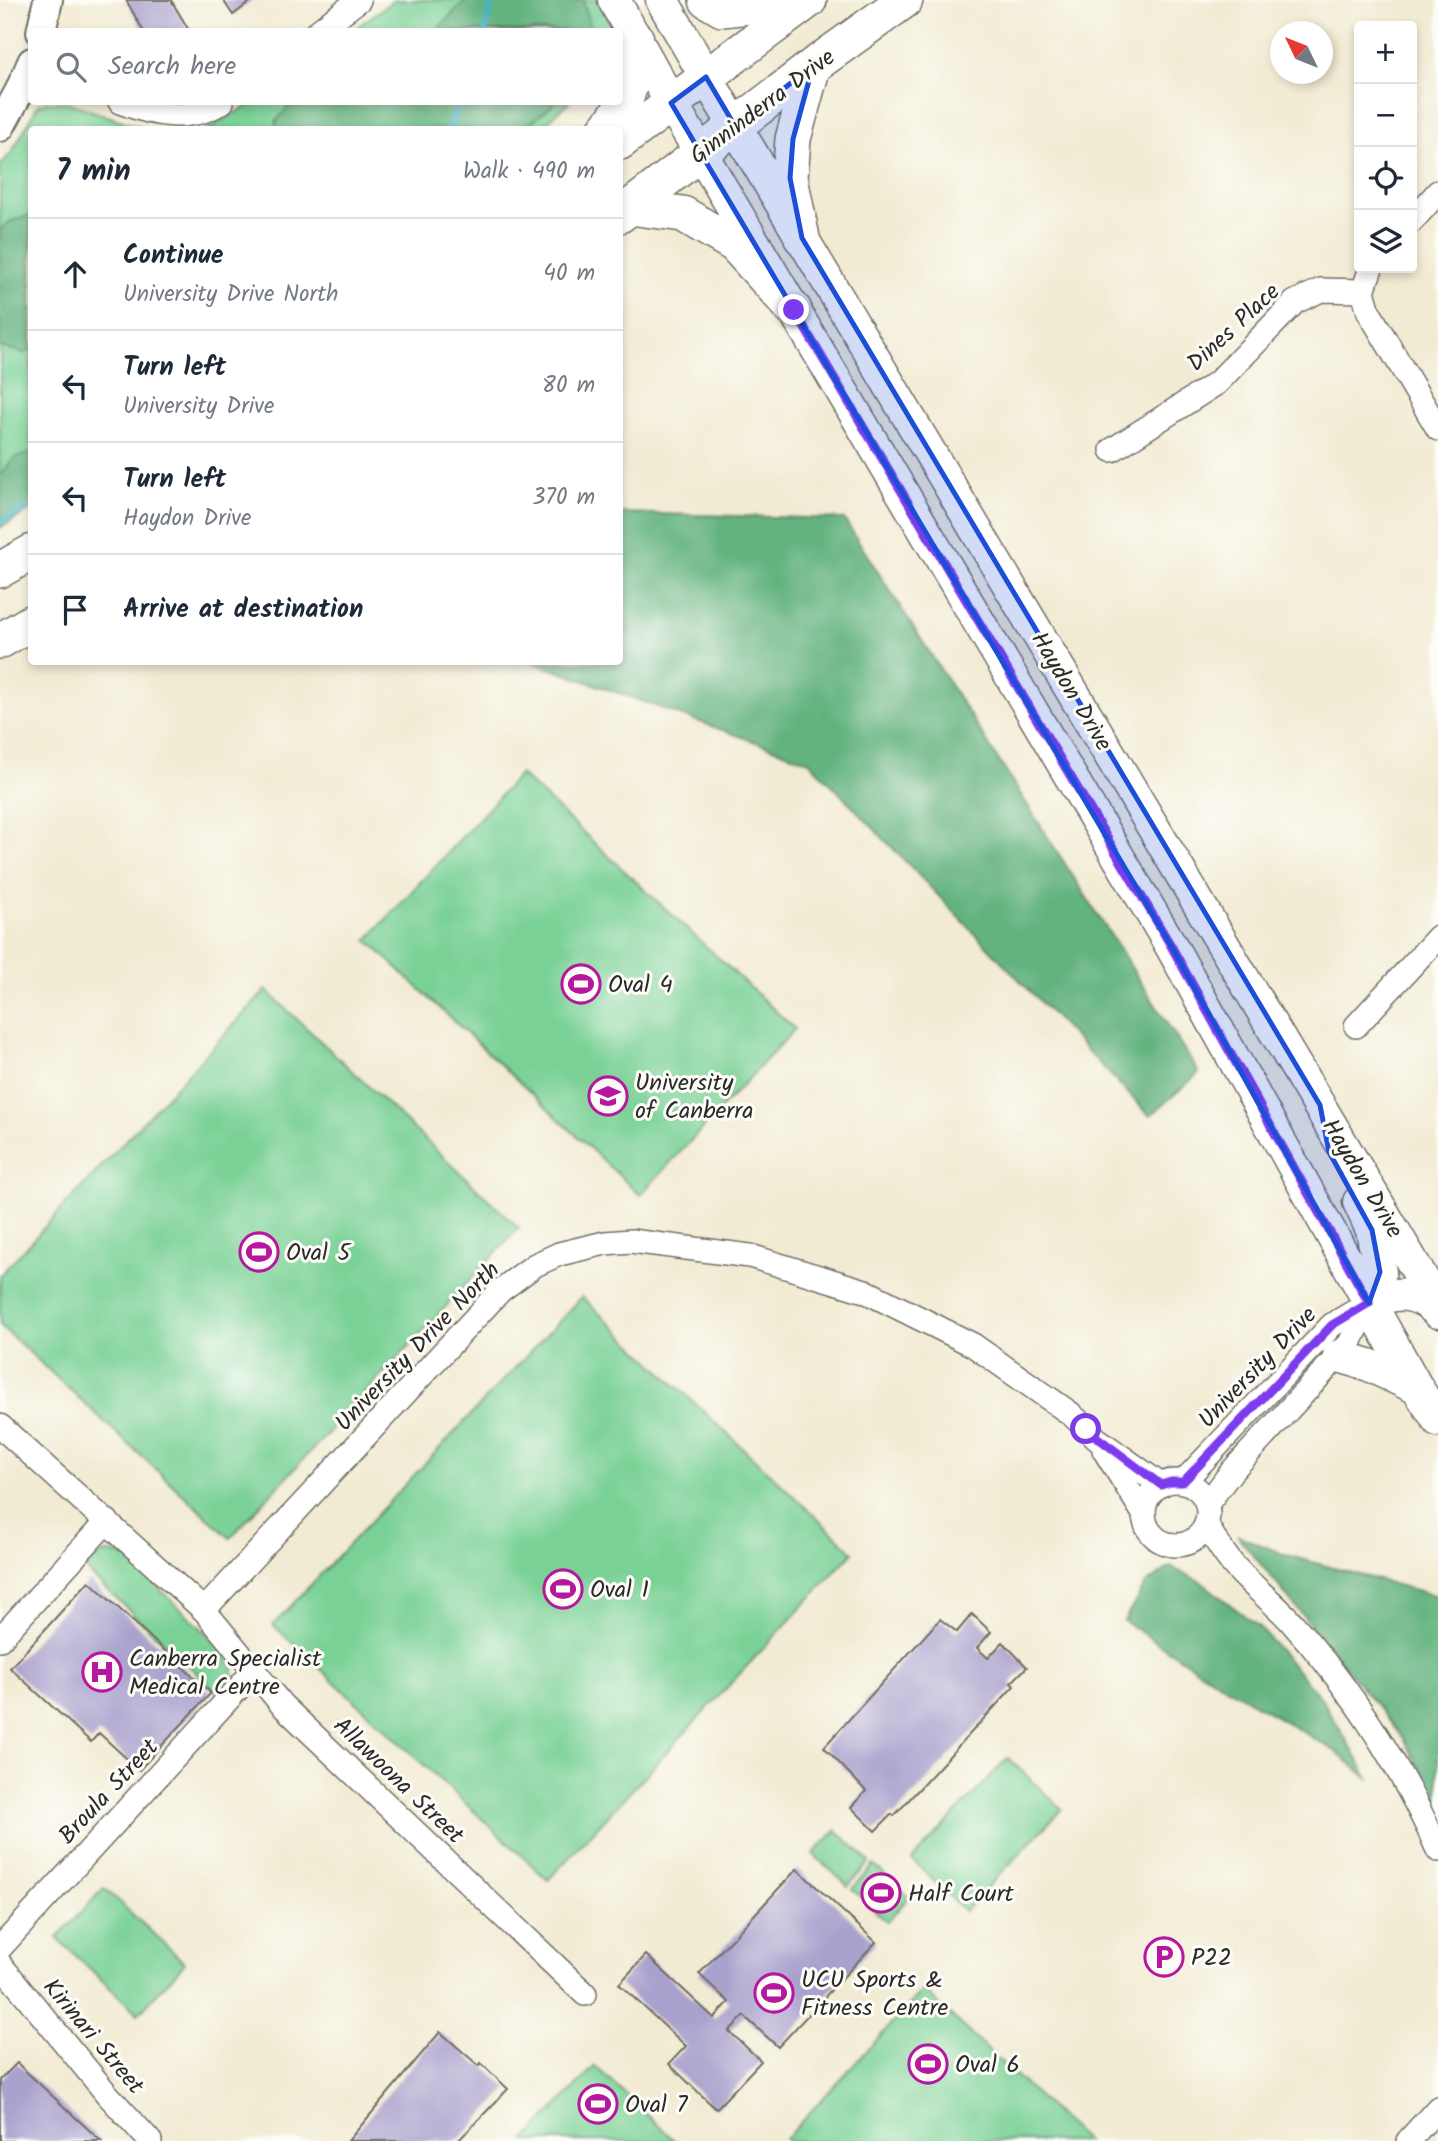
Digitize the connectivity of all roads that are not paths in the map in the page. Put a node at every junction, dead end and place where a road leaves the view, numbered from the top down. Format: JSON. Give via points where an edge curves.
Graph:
{"nodes":[{"id":1,"x":48,"y":0,"type":"edge"},
{"id":2,"x":359,"y":0,"type":"edge"},
{"id":3,"x":614,"y":0,"type":"edge"},
{"id":4,"x":662,"y":0,"type":"edge"},
{"id":5,"x":707,"y":0,"type":"edge"},
{"id":6,"x":772,"y":0,"type":"edge"},
{"id":7,"x":809,"y":0,"type":"edge"},
{"id":8,"x":905,"y":0,"type":"edge"},
{"id":9,"x":42,"y":28,"type":"edge"},
{"id":10,"x":322,"y":28,"type":"edge"},
{"id":11,"x":636,"y":39,"type":"junction"},
{"id":12,"x":813,"y":66,"type":"junction"},
{"id":13,"x":28,"y":71,"type":"edge"},
{"id":14,"x":706,"y":78,"type":"junction"},
{"id":15,"x":671,"y":103,"type":"junction"},
{"id":16,"x":129,"y":105,"type":"edge"},
{"id":17,"x":216,"y":105,"type":"edge"},
{"id":18,"x":608,"y":126,"type":"edge"},
{"id":19,"x":735,"y":126,"type":"junction"},
{"id":20,"x":0,"y":127,"type":"edge"},
{"id":21,"x":623,"y":140,"type":"edge"},
{"id":22,"x":701,"y":153,"type":"junction"},
{"id":23,"x":1438,"y":192,"type":"edge"},
{"id":24,"x":624,"y":211,"type":"edge"},
{"id":25,"x":1417,"y":215,"type":"edge"},
{"id":26,"x":802,"y":238,"type":"junction"},
{"id":27,"x":1369,"y":273,"type":"edge"},
{"id":28,"x":1363,"y":291,"type":"junction"},
{"id":29,"x":794,"y":310,"type":"junction"},
{"id":30,"x":1438,"y":429,"type":"edge"},
{"id":31,"x":1112,"y":450,"type":"dead end"},
{"id":32,"x":28,"y":554,"type":"edge"},
{"id":33,"x":0,"y":570,"type":"edge"},
{"id":34,"x":28,"y":624,"type":"edge"},
{"id":35,"x":0,"y":641,"type":"edge"},
{"id":36,"x":1438,"y":937,"type":"edge"},
{"id":37,"x":1356,"y":1026,"type":"dead end"},
{"id":38,"x":1320,"y":1105,"type":"junction"},
{"id":39,"x":1369,"y":1303,"type":"junction"},
{"id":40,"x":1438,"y":1305,"type":"edge"},
{"id":41,"x":1438,"y":1312,"type":"edge"},
{"id":42,"x":1339,"y":1356,"type":"junction"},
{"id":43,"x":1417,"y":1388,"type":"junction"},
{"id":44,"x":1438,"y":1420,"type":"edge"},
{"id":45,"x":0,"y":1426,"type":"edge"},
{"id":46,"x":1097,"y":1439,"type":"junction"},
{"id":47,"x":1172,"y":1483,"type":"junction"},
{"id":48,"x":1144,"y":1514,"type":"junction"},
{"id":49,"x":1207,"y":1515,"type":"junction"},
{"id":50,"x":107,"y":1521,"type":"junction"},
{"id":51,"x":1188,"y":1544,"type":"junction"},
{"id":52,"x":1235,"y":1568,"type":"junction"},
{"id":53,"x":204,"y":1610,"type":"junction"},
{"id":54,"x":0,"y":1639,"type":"edge"},
{"id":55,"x":255,"y":1670,"type":"junction"},
{"id":56,"x":1438,"y":1850,"type":"edge"},
{"id":57,"x":0,"y":1948,"type":"edge"},
{"id":58,"x":0,"y":1964,"type":"edge"},
{"id":59,"x":585,"y":1994,"type":"dead end"},
{"id":60,"x":1438,"y":2108,"type":"edge"},
{"id":61,"x":150,"y":2141,"type":"edge"},
{"id":62,"x":1408,"y":2141,"type":"edge"}],
"edges":[{"from":1,"to":9,"type":"street"},
{"from":2,"to":10,"type":"street"},
{"from":3,"to":11,"type":"main road","name":"Haydon Drive"},
{"from":4,"to":14,"type":"main road","name":"Haydon Drive"},
{"from":5,"to":6,"type":"main road","via":[[722,9]]},
{"from":7,"to":14,"type":"main road"},
{"from":8,"to":12,"type":"main road","name":"Ginninderra Drive"},
{"from":11,"to":15,"type":"main road","name":"Haydon Drive"},
{"from":11,"to":18,"type":"main road","via":[[626,100]]},
{"from":12,"to":19,"type":"main road","name":"Ginninderra Drive"},
{"from":12,"to":26,"type":"main road","via":[[793,139],[790,178]]},
{"from":13,"to":20,"type":"street"},
{"from":14,"to":15,"type":"main road"},
{"from":14,"to":19,"type":"main road","name":"Haydon Drive"},
{"from":15,"to":21,"type":"main road"},
{"from":15,"to":22,"type":"main road","name":"Haydon Drive"},
{"from":16,"to":17,"type":"street","via":[[180,115]]},
{"from":19,"to":22,"type":"main road","name":"Ginninderra Drive"},
{"from":19,"to":26,"type":"main road","name":"Haydon Drive"},
{"from":22,"to":24,"type":"main road","name":"Ginninderra Drive"},
{"from":22,"to":29,"type":"main road","name":"Haydon Drive"},
{"from":23,"to":25,"type":"street"},
{"from":24,"to":29,"type":"main road","via":[[683,214],[735,245]]},
{"from":26,"to":38,"type":"main road","name":"Haydon Drive"},
{"from":27,"to":28,"type":"street"},
{"from":28,"to":30,"type":"street","via":[[1368,312]]},
{"from":28,"to":31,"type":"street","name":"Dines Place","via":[[1321,290],[1295,302],[1217,383]]},
{"from":29,"to":39,"type":"main road","name":"Haydon Drive","via":[[1170,944]]},
{"from":32,"to":33,"type":"main road"},
{"from":34,"to":35,"type":"main road"},
{"from":36,"to":37,"type":"street"},
{"from":38,"to":39,"type":"main road","via":[[1329,1152],[1372,1230],[1380,1272]]},
{"from":38,"to":40,"type":"main road","name":"Haydon Drive"},
{"from":39,"to":41,"type":"main road","via":[[1389,1294],[1417,1296]]},
{"from":39,"to":42,"type":"street","name":"University Drive"},
{"from":39,"to":43,"type":"main road","name":"Haydon Drive"},
{"from":39,"to":47,"type":"street","name":"University Drive","via":[[1332,1325]]},
{"from":42,"to":43,"type":"main road"},
{"from":42,"to":49,"type":"street","name":"University Drive","via":[[1232,1471]]},
{"from":43,"to":44,"type":"main road","name":"Haydon Drive"},
{"from":45,"to":50,"type":"street","name":"Allawoona Street"},
{"from":46,"to":47,"type":"street","name":"University Drive North"},
{"from":46,"to":48,"type":"street","name":"University Drive North"},
{"from":46,"to":53,"type":"street","name":"University Drive North","via":[[1071,1414],[973,1345],[865,1292],[750,1256],[605,1242],[559,1254],[501,1290]]},
{"from":47,"to":48,"type":"street","via":[[1147,1500]]},
{"from":47,"to":49,"type":"street","via":[[1198,1490]]},
{"from":48,"to":51,"type":"street","via":[[1154,1537],[1170,1545]]},
{"from":49,"to":51,"type":"street","via":[[1202,1533]]},
{"from":49,"to":52,"type":"street"},
{"from":50,"to":53,"type":"street","name":"Allawoona Street"},
{"from":50,"to":54,"type":"street"},
{"from":51,"to":52,"type":"street"},
{"from":52,"to":56,"type":"street","via":[[1294,1624],[1378,1733]]},
{"from":53,"to":55,"type":"street","name":"Allawoona Street"},
{"from":55,"to":57,"type":"street","name":"Broula Street"},
{"from":55,"to":59,"type":"street","name":"Allawoona Street","via":[[282,1705]]},
{"from":58,"to":61,"type":"street","name":"Kirinari Street"},
{"from":60,"to":62,"type":"street"}]}
